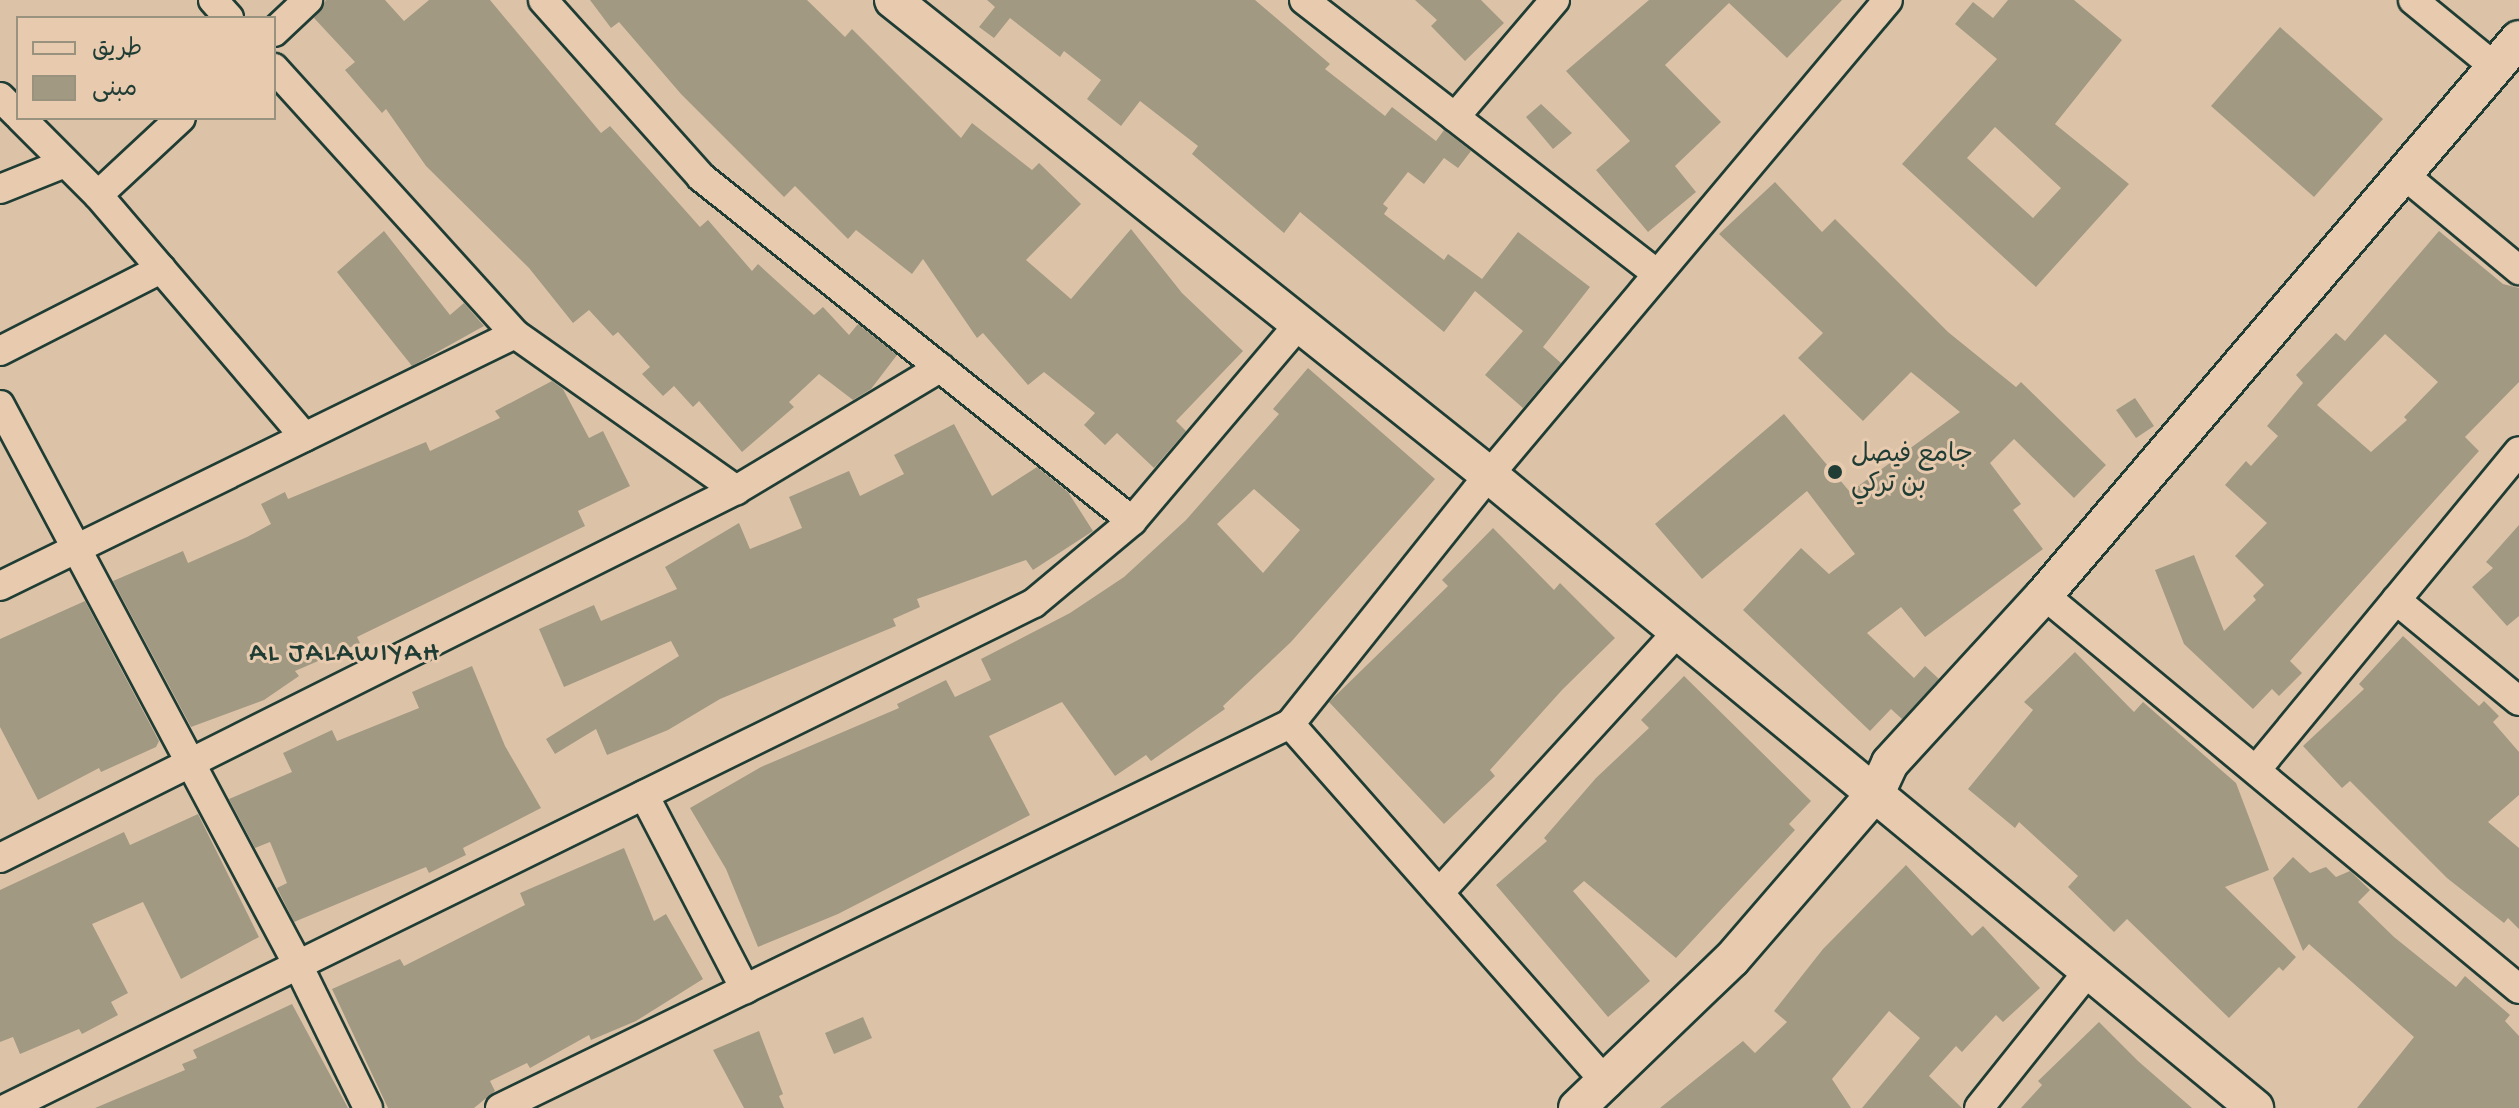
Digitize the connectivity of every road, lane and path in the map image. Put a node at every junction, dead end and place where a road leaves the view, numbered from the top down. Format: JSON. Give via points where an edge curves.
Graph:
{"nodes":[{"id":1,"x":213,"y":0,"type":"edge"},
{"id":2,"x":308,"y":0,"type":"edge"},
{"id":3,"x":543,"y":0,"type":"edge"},
{"id":4,"x":893,"y":0,"type":"edge"},
{"id":5,"x":1304,"y":0,"type":"edge"},
{"id":6,"x":1555,"y":0,"type":"edge"},
{"id":7,"x":1888,"y":0,"type":"edge"},
{"id":8,"x":2413,"y":0,"type":"edge"},
{"id":9,"x":227,"y":16,"type":"edge"},
{"id":10,"x":276,"y":30,"type":"edge"},
{"id":11,"x":2519,"y":39,"type":"edge"},
{"id":12,"x":2495,"y":67,"type":"junction"},
{"id":13,"x":276,"y":70,"type":"edge"},
{"id":14,"x":0,"y":97,"type":"edge"},
{"id":15,"x":16,"y":112,"type":"edge"},
{"id":16,"x":1455,"y":117,"type":"junction"},
{"id":17,"x":24,"y":120,"type":"edge"},
{"id":18,"x":179,"y":120,"type":"edge"},
{"id":19,"x":65,"y":163,"type":"junction"},
{"id":20,"x":2403,"y":174,"type":"junction"},
{"id":21,"x":0,"y":189,"type":"edge"},
{"id":22,"x":98,"y":195,"type":"junction"},
{"id":23,"x":161,"y":269,"type":"junction"},
{"id":24,"x":2519,"y":270,"type":"edge"},
{"id":25,"x":1656,"y":273,"type":"junction"},
{"id":26,"x":1301,"y":322,"type":"junction"},
{"id":27,"x":515,"y":334,"type":"junction"},
{"id":28,"x":0,"y":351,"type":"edge"},
{"id":29,"x":940,"y":368,"type":"junction"},
{"id":30,"x":0,"y":405,"type":"edge"},
{"id":31,"x":305,"y":437,"type":"junction"},
{"id":32,"x":2519,"y":451,"type":"edge"},
{"id":33,"x":1489,"y":475,"type":"junction"},
{"id":34,"x":736,"y":490,"type":"junction"},
{"id":35,"x":1132,"y":521,"type":"junction"},
{"id":36,"x":75,"y":549,"type":"junction"},
{"id":37,"x":0,"y":586,"type":"edge"},
{"id":38,"x":2044,"y":595,"type":"junction"},
{"id":39,"x":2396,"y":600,"type":"junction"},
{"id":40,"x":1679,"y":630,"type":"junction"},
{"id":41,"x":2519,"y":701,"type":"edge"},
{"id":42,"x":1290,"y":724,"type":"junction"},
{"id":43,"x":189,"y":764,"type":"junction"},
{"id":44,"x":2256,"y":770,"type":"junction"},
{"id":45,"x":1877,"y":791,"type":"junction"},
{"id":46,"x":644,"y":795,"type":"junction"},
{"id":47,"x":0,"y":858,"type":"edge"},
{"id":48,"x":1439,"y":893,"type":"junction"},
{"id":49,"x":298,"y":965,"type":"junction"},
{"id":50,"x":2090,"y":969,"type":"junction"},
{"id":51,"x":745,"y":989,"type":"junction"},
{"id":52,"x":2519,"y":989,"type":"edge"},
{"id":53,"x":1607,"y":1084,"type":"junction"},
{"id":54,"x":0,"y":1102,"type":"edge"},
{"id":55,"x":6,"y":1108,"type":"edge"},
{"id":56,"x":368,"y":1108,"type":"edge"},
{"id":57,"x":500,"y":1108,"type":"edge"},
{"id":58,"x":1577,"y":1108,"type":"edge"},
{"id":59,"x":1979,"y":1108,"type":"edge"},
{"id":60,"x":2255,"y":1108,"type":"edge"}],
"edges":[{"from":1,"to":9,"type":"street"},
{"from":2,"to":10,"type":"street"},
{"from":3,"to":29,"type":"street","via":[[701,177]]},
{"from":4,"to":26,"type":"street"},
{"from":5,"to":16,"type":"street"},
{"from":6,"to":16,"type":"street"},
{"from":7,"to":25,"type":"street"},
{"from":8,"to":12,"type":"street"},
{"from":11,"to":12,"type":"street"},
{"from":12,"to":20,"type":"street"},
{"from":13,"to":27,"type":"street"},
{"from":14,"to":15,"type":"street"},
{"from":16,"to":25,"type":"street"},
{"from":17,"to":19,"type":"street"},
{"from":18,"to":22,"type":"street"},
{"from":19,"to":21,"type":"street"},
{"from":19,"to":22,"type":"street"},
{"from":20,"to":24,"type":"street"},
{"from":20,"to":38,"type":"street"},
{"from":22,"to":23,"type":"street"},
{"from":23,"to":28,"type":"street"},
{"from":23,"to":31,"type":"street"},
{"from":25,"to":33,"type":"street"},
{"from":26,"to":33,"type":"street"},
{"from":26,"to":35,"type":"street"},
{"from":27,"to":31,"type":"street"},
{"from":27,"to":34,"type":"street"},
{"from":29,"to":34,"type":"street"},
{"from":29,"to":35,"type":"street"},
{"from":30,"to":36,"type":"street"},
{"from":31,"to":36,"type":"street"},
{"from":32,"to":39,"type":"street"},
{"from":33,"to":40,"type":"street"},
{"from":33,"to":42,"type":"street"},
{"from":34,"to":43,"type":"street"},
{"from":35,"to":46,"type":"street","via":[[1034,603]]},
{"from":36,"to":37,"type":"street"},
{"from":36,"to":43,"type":"street"},
{"from":38,"to":44,"type":"street"},
{"from":38,"to":45,"type":"street","via":[[1890,763]]},
{"from":39,"to":41,"type":"street"},
{"from":39,"to":44,"type":"street"},
{"from":40,"to":45,"type":"street"},
{"from":40,"to":48,"type":"street"},
{"from":42,"to":48,"type":"street"},
{"from":42,"to":51,"type":"street"},
{"from":43,"to":47,"type":"street"},
{"from":43,"to":49,"type":"street"},
{"from":44,"to":52,"type":"street"},
{"from":45,"to":50,"type":"street"},
{"from":45,"to":53,"type":"street","via":[[1732,959]]},
{"from":46,"to":49,"type":"street"},
{"from":46,"to":51,"type":"street"},
{"from":48,"to":53,"type":"street"},
{"from":49,"to":55,"type":"street"},
{"from":49,"to":56,"type":"street"},
{"from":50,"to":59,"type":"street"},
{"from":50,"to":60,"type":"street"},
{"from":51,"to":57,"type":"street"},
{"from":53,"to":58,"type":"street"},
{"from":54,"to":55,"type":"street"}]}
